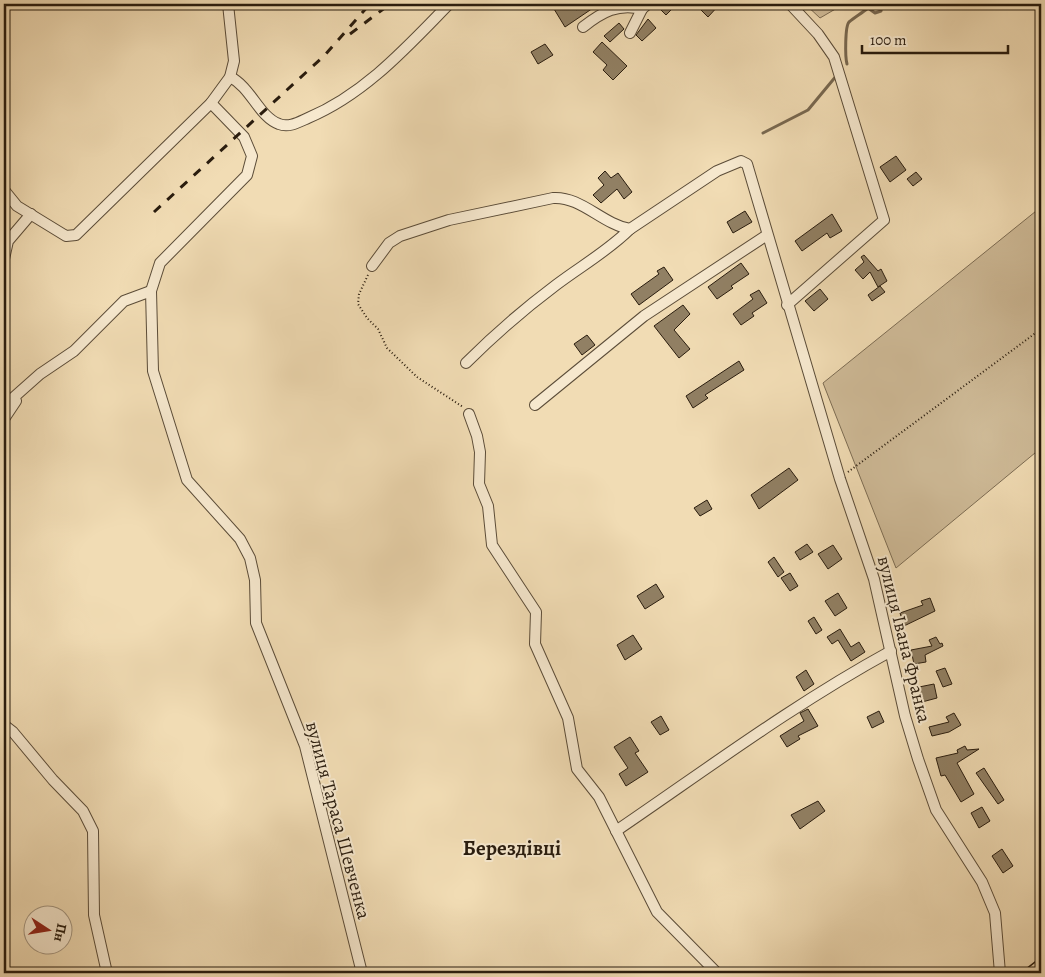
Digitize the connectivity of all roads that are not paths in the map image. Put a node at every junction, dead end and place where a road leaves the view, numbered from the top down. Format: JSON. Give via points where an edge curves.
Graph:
{"nodes":[{"id":1,"x":228,"y":4,"type":"edge"},
{"id":2,"x":449,"y":4,"type":"edge"},
{"id":3,"x":790,"y":4,"type":"edge"},
{"id":4,"x":645,"y":7,"type":"edge"},
{"id":5,"x":583,"y":27,"type":"dead end"},
{"id":6,"x":630,"y":33,"type":"dead end"},
{"id":7,"x":230,"y":77,"type":"junction"},
{"id":8,"x":211,"y":103,"type":"junction"},
{"id":9,"x":4,"y":190,"type":"edge"},
{"id":10,"x":31,"y":214,"type":"junction"},
{"id":11,"x":630,"y":228,"type":"junction"},
{"id":12,"x":767,"y":235,"type":"junction"},
{"id":13,"x":4,"y":259,"type":"edge"},
{"id":14,"x":372,"y":266,"type":"road end"},
{"id":15,"x":151,"y":291,"type":"junction"},
{"id":16,"x":787,"y":305,"type":"junction"},
{"id":17,"x":466,"y":363,"type":"dead end"},
{"id":18,"x":22,"y":392,"type":"junction"},
{"id":19,"x":535,"y":405,"type":"dead end"},
{"id":20,"x":4,"y":406,"type":"edge"},
{"id":21,"x":469,"y":414,"type":"road end"},
{"id":22,"x":4,"y":418,"type":"edge"},
{"id":23,"x":891,"y":651,"type":"junction"},
{"id":24,"x":4,"y":725,"type":"edge"},
{"id":25,"x":616,"y":831,"type":"junction"},
{"id":26,"x":1041,"y":966,"type":"edge"},
{"id":27,"x":107,"y":973,"type":"edge"},
{"id":28,"x":362,"y":973,"type":"edge"},
{"id":29,"x":716,"y":973,"type":"edge"},
{"id":30,"x":1000,"y":973,"type":"edge"},
{"id":31,"x":1032,"y":973,"type":"edge"}],
"edges":[{"from":1,"to":7,"type":"street","via":[[234,51]]},
{"from":2,"to":7,"type":"street","via":[[375,77],[296,123],[288,125],[273,121],[243,85]]},
{"from":3,"to":16,"type":"street","via":[[834,57],[884,220]]},
{"from":4,"to":5,"type":"street","via":[[611,9]]},
{"from":4,"to":6,"type":"street"},
{"from":7,"to":8,"type":"street"},
{"from":8,"to":10,"type":"street","via":[[76,235],[66,236]]},
{"from":8,"to":15,"type":"street","name":"вулиця Тараса Шевченка","via":[[244,137],[252,156],[247,175],[160,263]]},
{"from":9,"to":10,"type":"street","via":[[17,206]]},
{"from":10,"to":13,"type":"street","via":[[8,241]]},
{"from":11,"to":12,"type":"street","name":"вулиця Івана Франка","via":[[717,171],[741,160],[750,169]]},
{"from":11,"to":14,"type":"street","via":[[606,221],[570,200],[538,200],[449,220],[400,236],[389,243]]},
{"from":11,"to":17,"type":"street","via":[[614,245],[552,288],[492,337]]},
{"from":12,"to":16,"type":"street","name":"вулиця Івана Франка"},
{"from":12,"to":19,"type":"street","via":[[644,316]]},
{"from":15,"to":18,"type":"street","via":[[124,301],[86,340],[40,374]]},
{"from":15,"to":28,"type":"street","name":"вулиця Тараса Шевченка","via":[[153,371],[187,480],[240,539],[250,558],[255,580],[256,623],[305,746]]},
{"from":16,"to":23,"type":"street","name":"вулиця Івана Франка","via":[[874,578]]},
{"from":18,"to":20,"type":"street"},
{"from":18,"to":22,"type":"street"},
{"from":21,"to":25,"type":"street","via":[[480,452],[479,484],[488,506],[492,545],[536,612],[535,644],[568,718],[577,769],[599,797]]},
{"from":23,"to":25,"type":"street","via":[[789,711]]},
{"from":23,"to":30,"type":"street","name":"вулиця Івана Франка","via":[[905,716],[936,810],[982,882],[995,913]]},
{"from":24,"to":27,"type":"street","via":[[83,811],[93,831],[94,915]]},
{"from":25,"to":29,"type":"street","via":[[657,912]]},
{"from":26,"to":31,"type":"main road"}]}
